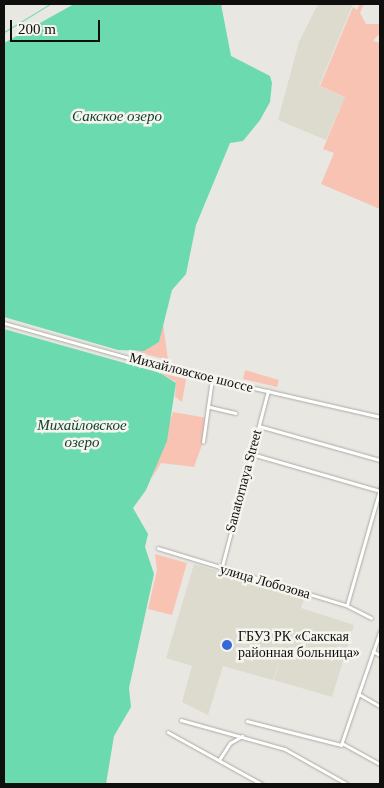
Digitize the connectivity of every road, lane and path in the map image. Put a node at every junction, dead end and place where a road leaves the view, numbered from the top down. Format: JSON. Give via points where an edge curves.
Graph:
{"nodes":[{"id":1,"x":4,"y":323,"type":"edge"},
{"id":2,"x":212,"y":379,"type":"junction"},
{"id":3,"x":268,"y":391,"type":"junction"},
{"id":4,"x":210,"y":407,"type":"junction"},
{"id":5,"x":235,"y":413,"type":"dead end"},
{"id":6,"x":380,"y":417,"type":"edge"},
{"id":7,"x":259,"y":426,"type":"junction"},
{"id":8,"x":204,"y":442,"type":"dead end"},
{"id":9,"x":252,"y":454,"type":"junction"},
{"id":10,"x":380,"y":460,"type":"edge"},
{"id":11,"x":380,"y":490,"type":"edge"},
{"id":12,"x":158,"y":548,"type":"dead end"},
{"id":13,"x":221,"y":570,"type":"junction"},
{"id":14,"x":348,"y":606,"type":"junction"},
{"id":15,"x":371,"y":618,"type":"dead end"},
{"id":16,"x":380,"y":632,"type":"edge"},
{"id":17,"x":373,"y":651,"type":"junction"},
{"id":18,"x":380,"y":655,"type":"edge"},
{"id":19,"x":359,"y":694,"type":"junction"},
{"id":20,"x":380,"y":706,"type":"edge"},
{"id":21,"x":181,"y":720,"type":"dead end"},
{"id":22,"x":247,"y":721,"type":"dead end"},
{"id":23,"x":168,"y":732,"type":"dead end"},
{"id":24,"x":244,"y":736,"type":"junction"},
{"id":25,"x":342,"y":743,"type":"junction"},
{"id":26,"x":219,"y":760,"type":"junction"},
{"id":27,"x":380,"y":764,"type":"edge"},
{"id":28,"x":262,"y":784,"type":"edge"},
{"id":29,"x":347,"y":784,"type":"edge"}],
"edges":[{"from":1,"to":2,"type":"main road","name":"Михайловское шоссе"},
{"from":2,"to":3,"type":"main road","name":"Михайловское шоссе"},
{"from":2,"to":4,"type":"street"},
{"from":3,"to":6,"type":"main road","name":"Михайловское шоссе"},
{"from":3,"to":7,"type":"street","name":"Sanatornaya Street"},
{"from":4,"to":5,"type":"street"},
{"from":4,"to":8,"type":"street"},
{"from":7,"to":9,"type":"street","name":"Sanatornaya Street"},
{"from":7,"to":10,"type":"street"},
{"from":9,"to":11,"type":"street"},
{"from":9,"to":13,"type":"street","name":"Sanatornaya Street"},
{"from":11,"to":14,"type":"street"},
{"from":12,"to":13,"type":"street","name":"улица Лобозова"},
{"from":13,"to":14,"type":"street","name":"улица Лобозова"},
{"from":14,"to":15,"type":"street","name":"улица Лобозова"},
{"from":16,"to":17,"type":"street"},
{"from":17,"to":18,"type":"street"},
{"from":17,"to":19,"type":"street"},
{"from":19,"to":20,"type":"street"},
{"from":19,"to":25,"type":"street"},
{"from":21,"to":24,"type":"street"},
{"from":22,"to":25,"type":"street","via":[[339,746]]},
{"from":23,"to":26,"type":"street"},
{"from":24,"to":26,"type":"street","via":[[230,743]]},
{"from":24,"to":29,"type":"street","via":[[292,752]]},
{"from":25,"to":27,"type":"street"},
{"from":26,"to":28,"type":"street"}]}
